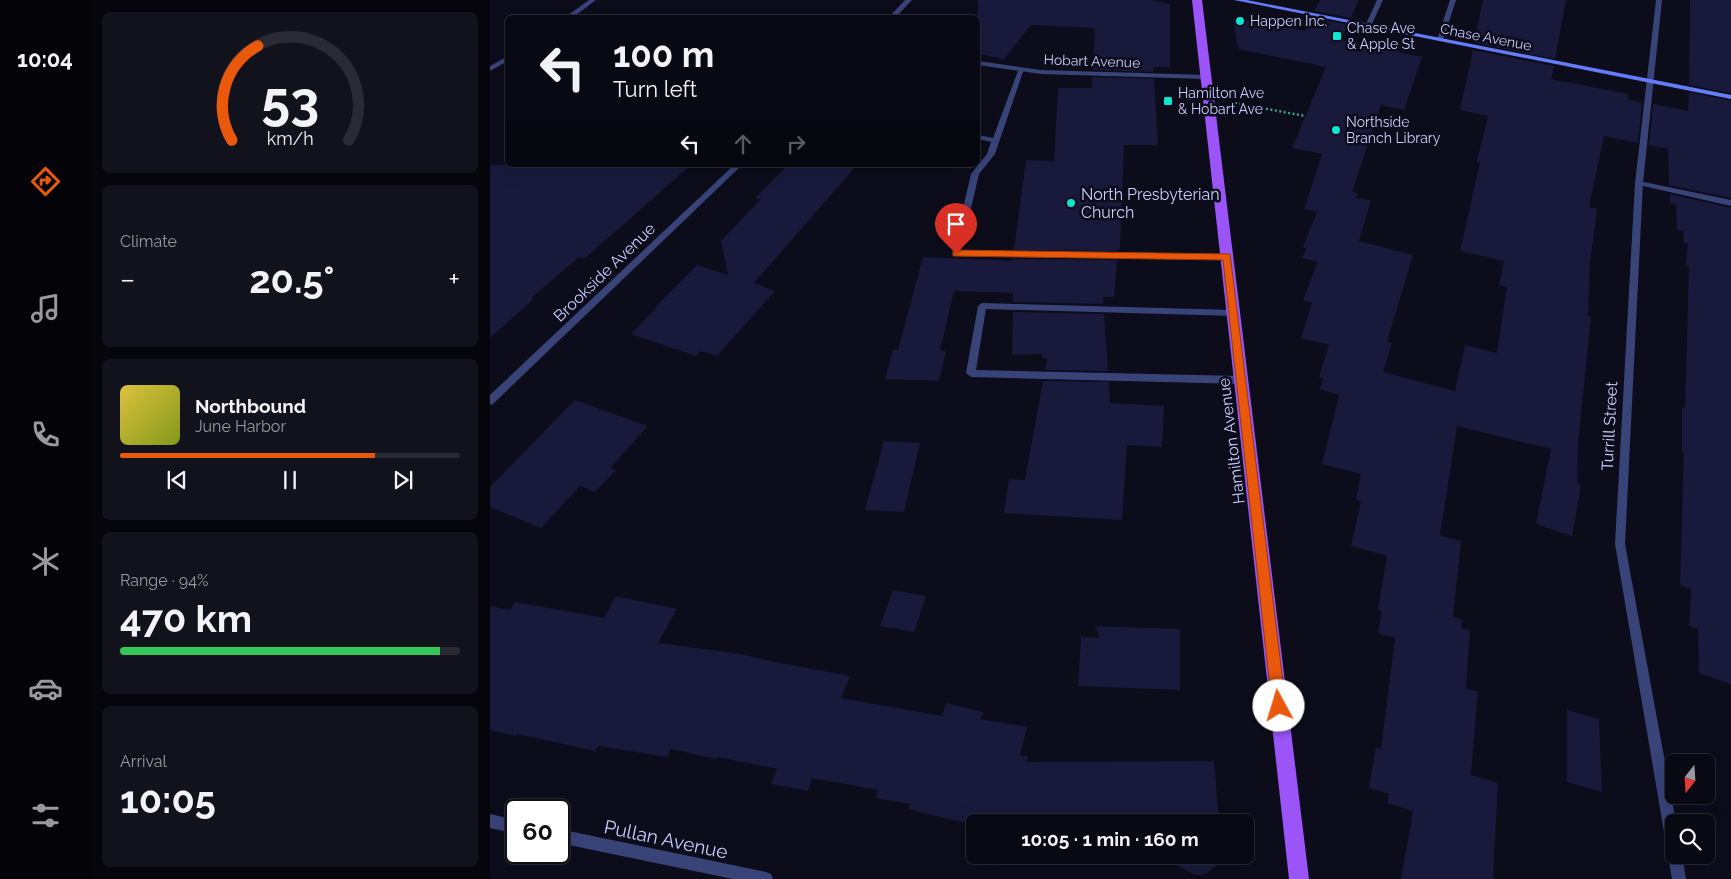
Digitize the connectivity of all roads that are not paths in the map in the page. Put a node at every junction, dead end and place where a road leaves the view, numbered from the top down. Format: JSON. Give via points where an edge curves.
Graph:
{"nodes":[{"id":1,"x":593,"y":0,"type":"edge"},
{"id":2,"x":909,"y":0,"type":"edge"},
{"id":3,"x":1198,"y":0,"type":"edge"},
{"id":4,"x":1237,"y":0,"type":"edge"},
{"id":5,"x":1380,"y":0,"type":"edge"},
{"id":6,"x":1453,"y":0,"type":"edge"},
{"id":7,"x":1659,"y":0,"type":"edge"},
{"id":8,"x":571,"y":15,"type":"edge"},
{"id":9,"x":894,"y":15,"type":"edge"},
{"id":10,"x":1368,"y":26,"type":"junction"},
{"id":11,"x":1440,"y":40,"type":"junction"},
{"id":12,"x":505,"y":60,"type":"edge"},
{"id":13,"x":980,"y":63,"type":"edge"},
{"id":14,"x":490,"y":69,"type":"edge"},
{"id":15,"x":1021,"y":69,"type":"junction"},
{"id":16,"x":1206,"y":78,"type":"junction"},
{"id":17,"x":1651,"y":82,"type":"junction"},
{"id":18,"x":1731,"y":97,"type":"edge"},
{"id":19,"x":980,"y":137,"type":"edge"},
{"id":20,"x":996,"y":141,"type":"junction"},
{"id":21,"x":736,"y":167,"type":"edge"},
{"id":22,"x":980,"y":167,"type":"edge"},
{"id":23,"x":980,"y":167,"type":"edge"},
{"id":24,"x":1639,"y":184,"type":"junction"},
{"id":25,"x":1731,"y":203,"type":"edge"},
{"id":26,"x":1227,"y":257,"type":"junction"},
{"id":27,"x":1234,"y":313,"type":"junction"},
{"id":28,"x":1242,"y":380,"type":"junction"},
{"id":29,"x":490,"y":401,"type":"edge"},
{"id":30,"x":1668,"y":814,"type":"edge"},
{"id":31,"x":490,"y":821,"type":"edge"},
{"id":32,"x":505,"y":824,"type":"edge"},
{"id":33,"x":570,"y":838,"type":"edge"},
{"id":34,"x":1676,"y":864,"type":"edge"},
{"id":35,"x":766,"y":879,"type":"edge"},
{"id":36,"x":1299,"y":879,"type":"edge"},
{"id":37,"x":1679,"y":879,"type":"edge"}],
"edges":[{"from":1,"to":8,"type":"street"},
{"from":2,"to":9,"type":"street"},
{"from":3,"to":16,"type":"main road","name":"Hamilton Avenue"},
{"from":4,"to":10,"type":"street","name":"Chase Avenue"},
{"from":5,"to":10,"type":"street"},
{"from":6,"to":11,"type":"street"},
{"from":7,"to":17,"type":"street","name":"Turrill Street"},
{"from":10,"to":11,"type":"street","name":"Chase Avenue"},
{"from":11,"to":17,"type":"street","name":"Chase Avenue"},
{"from":12,"to":14,"type":"street"},
{"from":13,"to":15,"type":"street","name":"Hobart Avenue"},
{"from":15,"to":16,"type":"street","name":"Hobart Avenue"},
{"from":15,"to":20,"type":"street"},
{"from":16,"to":26,"type":"main road","name":"Hamilton Avenue"},
{"from":17,"to":18,"type":"street","name":"Chase Avenue"},
{"from":17,"to":24,"type":"street","name":"Turrill Street"},
{"from":19,"to":20,"type":"street"},
{"from":20,"to":22,"type":"street","via":[[991,154]]},
{"from":21,"to":29,"type":"street","name":"Brookside Avenue"},
{"from":23,"to":26,"type":"street","via":[[974,174],[956,254]]},
{"from":24,"to":25,"type":"street"},
{"from":24,"to":30,"type":"street","name":"Turrill Street","via":[[1620,544]]},
{"from":26,"to":27,"type":"main road","name":"Hamilton Avenue"},
{"from":27,"to":28,"type":"main road","name":"Hamilton Avenue"},
{"from":27,"to":28,"type":"street","via":[[982,306],[971,373]]},
{"from":28,"to":36,"type":"main road","name":"Hamilton Avenue"},
{"from":31,"to":32,"type":"street"},
{"from":33,"to":35,"type":"street","name":"Pullan Avenue"},
{"from":34,"to":37,"type":"street"}]}
